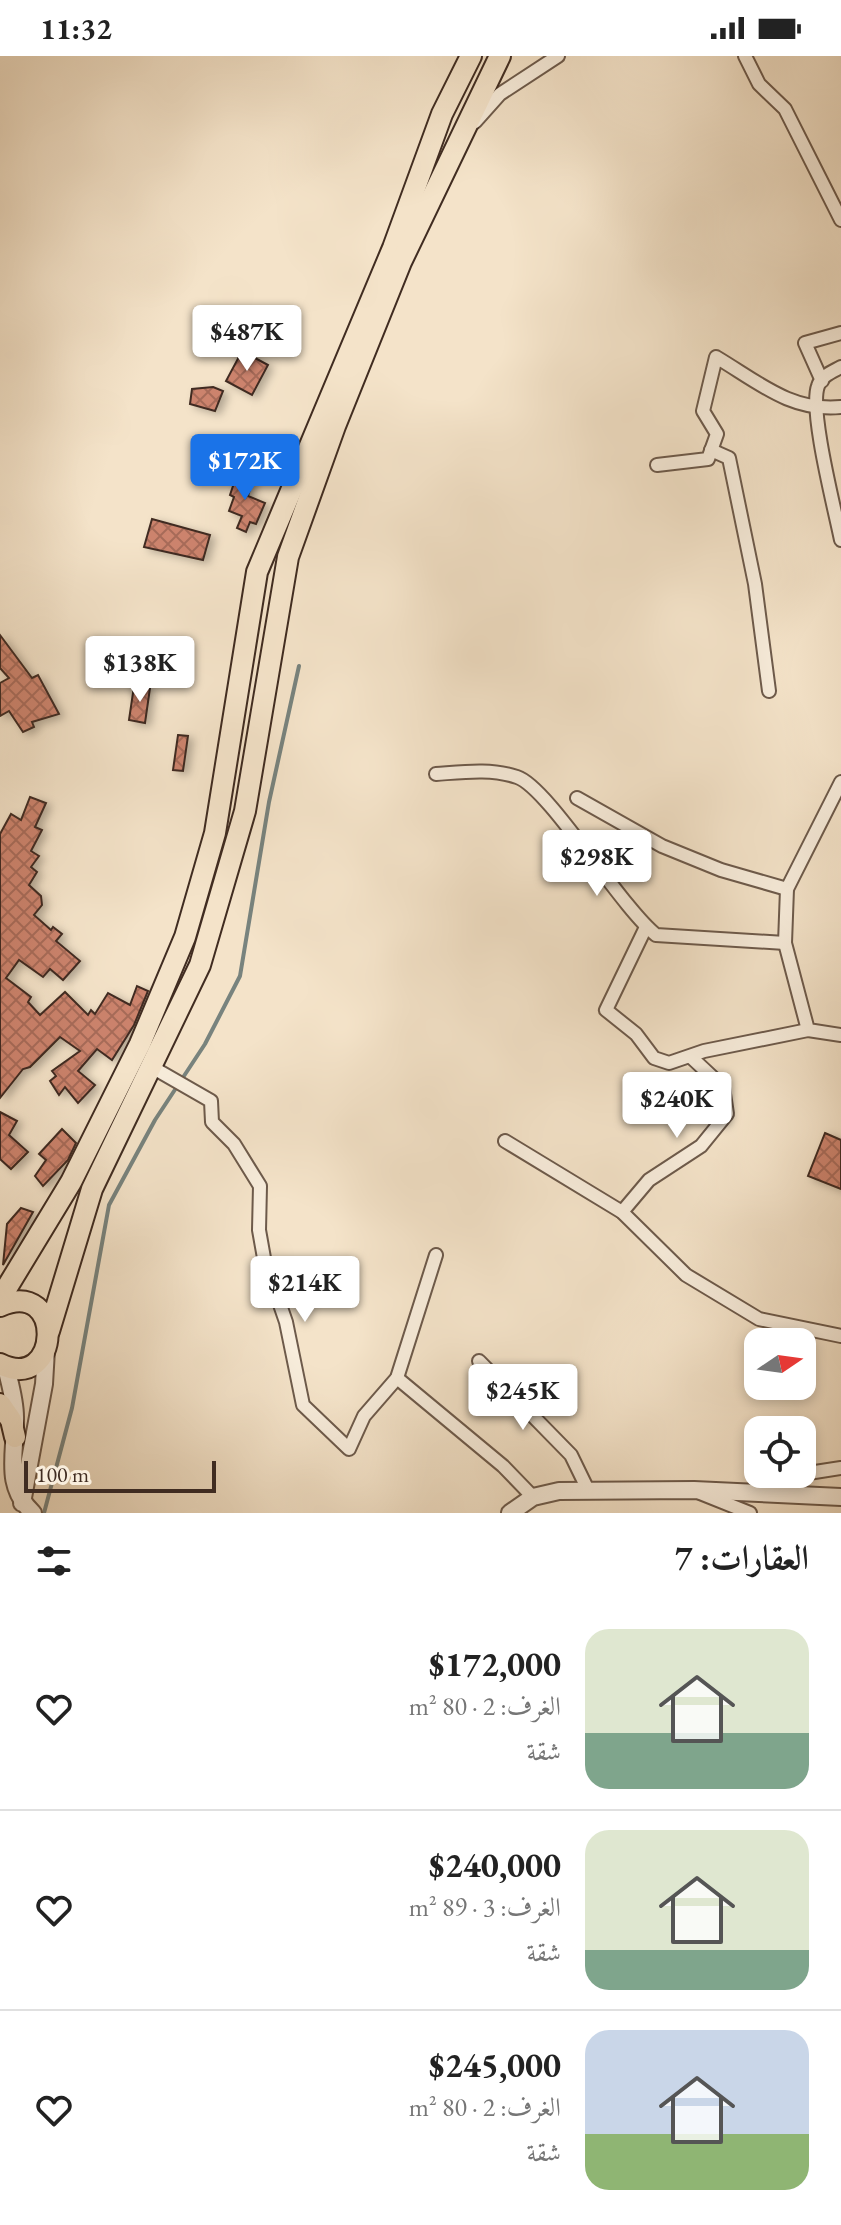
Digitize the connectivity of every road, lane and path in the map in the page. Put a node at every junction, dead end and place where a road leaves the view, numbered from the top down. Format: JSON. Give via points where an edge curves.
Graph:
{"nodes":[{"id":1,"x":471,"y":56,"type":"edge"},
{"id":2,"x":500,"y":56,"type":"edge"},
{"id":3,"x":558,"y":56,"type":"edge"},
{"id":4,"x":745,"y":56,"type":"edge"},
{"id":5,"x":454,"y":145,"type":"junction"},
{"id":6,"x":841,"y":220,"type":"edge"},
{"id":7,"x":841,"y":333,"type":"edge"},
{"id":8,"x":841,"y":367,"type":"edge"},
{"id":9,"x":822,"y":381,"type":"junction"},
{"id":10,"x":841,"y":407,"type":"edge"},
{"id":11,"x":816,"y":409,"type":"junction"},
{"id":12,"x":711,"y":450,"type":"junction"},
{"id":13,"x":657,"y":465,"type":"dead end"},
{"id":14,"x":841,"y":540,"type":"edge"},
{"id":15,"x":769,"y":691,"type":"dead end"},
{"id":16,"x":436,"y":774,"type":"dead end"},
{"id":17,"x":841,"y":782,"type":"edge"},
{"id":18,"x":577,"y":798,"type":"dead end"},
{"id":19,"x":787,"y":889,"type":"junction"},
{"id":20,"x":646,"y":927,"type":"junction"},
{"id":21,"x":785,"y":943,"type":"junction"},
{"id":22,"x":808,"y":1030,"type":"junction"},
{"id":23,"x":841,"y":1035,"type":"edge"},
{"id":24,"x":692,"y":1058,"type":"junction"},
{"id":25,"x":150,"y":1066,"type":"junction"},
{"id":26,"x":505,"y":1141,"type":"dead end"},
{"id":27,"x":622,"y":1212,"type":"junction"},
{"id":28,"x":436,"y":1255,"type":"dead end"},
{"id":29,"x":0,"y":1299,"type":"edge"},
{"id":30,"x":0,"y":1306,"type":"edge"},
{"id":31,"x":841,"y":1336,"type":"edge"},
{"id":32,"x":48,"y":1340,"type":"junction"},
{"id":33,"x":479,"y":1361,"type":"dead end"},
{"id":34,"x":2,"y":1366,"type":"edge"},
{"id":35,"x":397,"y":1378,"type":"junction"},
{"id":36,"x":0,"y":1404,"type":"edge"},
{"id":37,"x":15,"y":1437,"type":"junction"},
{"id":38,"x":841,"y":1468,"type":"edge"},
{"id":39,"x":816,"y":1472,"type":"edge"},
{"id":40,"x":799,"y":1488,"type":"edge"},
{"id":41,"x":588,"y":1490,"type":"junction"},
{"id":42,"x":694,"y":1490,"type":"junction"},
{"id":43,"x":798,"y":1495,"type":"junction"},
{"id":44,"x":533,"y":1497,"type":"junction"},
{"id":45,"x":841,"y":1497,"type":"edge"},
{"id":46,"x":28,"y":1508,"type":"edge"},
{"id":47,"x":510,"y":1513,"type":"edge"},
{"id":48,"x":750,"y":1513,"type":"edge"}],
"edges":[{"from":1,"to":29,"type":"main road","via":[[442,114],[393,248],[257,572],[215,833],[185,937],[140,1044],[71,1182]]},
{"from":2,"to":5,"type":"main road"},
{"from":3,"to":5,"type":"street","via":[[500,94]]},
{"from":4,"to":6,"type":"street","via":[[759,84],[785,109]]},
{"from":5,"to":25,"type":"main road","via":[[351,385],[288,557],[245,811],[200,965]]},
{"from":7,"to":9,"type":"street","via":[[805,343]]},
{"from":8,"to":9,"type":"street"},
{"from":9,"to":11,"type":"street"},
{"from":10,"to":11,"type":"street"},
{"from":11,"to":12,"type":"street","via":[[798,405],[716,357],[703,411],[717,434]]},
{"from":11,"to":14,"type":"street"},
{"from":12,"to":13,"type":"street","via":[[708,459]]},
{"from":12,"to":15,"type":"street","via":[[729,458],[755,584]]},
{"from":16,"to":20,"type":"street","via":[[489,771],[520,777],[540,793]]},
{"from":17,"to":19,"type":"street"},
{"from":18,"to":19,"type":"street","via":[[662,846]]},
{"from":19,"to":21,"type":"street"},
{"from":20,"to":21,"type":"street","via":[[656,935]]},
{"from":20,"to":24,"type":"street","via":[[606,1010],[636,1034],[654,1058],[669,1063]]},
{"from":21,"to":22,"type":"street"},
{"from":22,"to":23,"type":"street"},
{"from":22,"to":24,"type":"street"},
{"from":24,"to":27,"type":"street","via":[[723,1087],[727,1114],[701,1146],[649,1180]]},
{"from":25,"to":32,"type":"main road","via":[[92,1189]]},
{"from":25,"to":35,"type":"street","via":[[211,1101],[212,1122],[234,1144],[260,1186],[264,1258],[286,1322],[303,1405],[349,1449],[364,1416]]},
{"from":26,"to":27,"type":"street"},
{"from":27,"to":31,"type":"street","via":[[686,1275],[759,1319]]},
{"from":28,"to":35,"type":"street"},
{"from":30,"to":32,"type":"main road","via":[[12,1301],[32,1306],[47,1321]]},
{"from":32,"to":34,"type":"main road","via":[[34,1363]]},
{"from":32,"to":46,"type":"street"},
{"from":33,"to":41,"type":"street","via":[[571,1455]]},
{"from":34,"to":37,"type":"street","via":[[14,1400]]},
{"from":35,"to":44,"type":"street"},
{"from":36,"to":37,"type":"main road"},
{"from":37,"to":46,"type":"street","via":[[12,1472]]},
{"from":38,"to":39,"type":"street"},
{"from":40,"to":43,"type":"street"},
{"from":41,"to":42,"type":"street"},
{"from":41,"to":44,"type":"street"},
{"from":42,"to":43,"type":"street"},
{"from":42,"to":48,"type":"street"},
{"from":43,"to":45,"type":"street"},
{"from":44,"to":47,"type":"street"}]}
